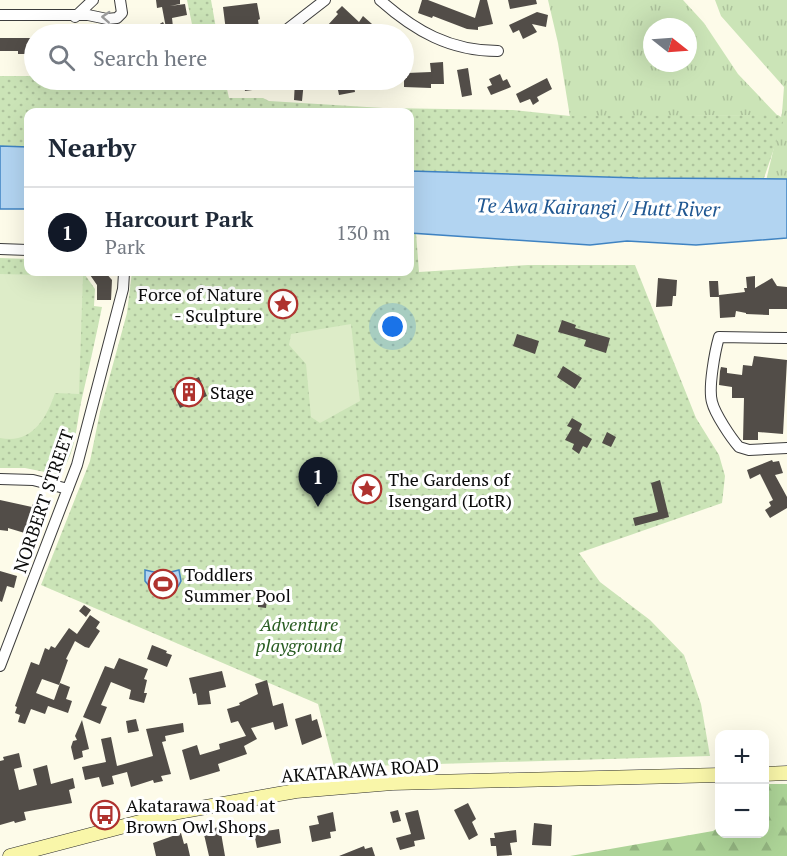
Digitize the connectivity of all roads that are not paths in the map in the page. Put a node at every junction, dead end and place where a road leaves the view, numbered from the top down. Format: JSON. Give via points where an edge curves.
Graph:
{"nodes":[{"id":1,"x":93,"y":0,"type":"edge"},
{"id":2,"x":120,"y":0,"type":"edge"},
{"id":3,"x":325,"y":0,"type":"edge"},
{"id":4,"x":380,"y":0,"type":"edge"},
{"id":5,"x":0,"y":15,"type":"edge"},
{"id":6,"x":75,"y":17,"type":"junction"},
{"id":7,"x":294,"y":24,"type":"edge"},
{"id":8,"x":412,"y":24,"type":"edge"},
{"id":9,"x":414,"y":25,"type":"edge"},
{"id":10,"x":498,"y":51,"type":"dead end"},
{"id":11,"x":0,"y":249,"type":"edge"},
{"id":12,"x":24,"y":249,"type":"edge"},
{"id":13,"x":124,"y":276,"type":"edge"},
{"id":14,"x":787,"y":338,"type":"edge"},
{"id":15,"x":787,"y":448,"type":"edge"},
{"id":16,"x":0,"y":479,"type":"edge"},
{"id":17,"x":68,"y":489,"type":"junction"},
{"id":18,"x":5,"y":636,"type":"edge"},
{"id":19,"x":0,"y":666,"type":"edge"},
{"id":20,"x":787,"y":773,"type":"edge"},
{"id":21,"x":769,"y":774,"type":"edge"},
{"id":22,"x":715,"y":775,"type":"edge"},
{"id":23,"x":10,"y":856,"type":"edge"}],
"edges":[{"from":1,"to":6,"type":"street"},
{"from":2,"to":6,"type":"street","one_way":true,"via":[[122,13],[117,18]]},
{"from":3,"to":7,"type":"street"},
{"from":4,"to":8,"type":"street"},
{"from":5,"to":6,"type":"street"},
{"from":9,"to":10,"type":"street","via":[[465,49]]},
{"from":11,"to":12,"type":"street"},
{"from":13,"to":17,"type":"street","name":"NORBERT STREET"},
{"from":14,"to":15,"type":"street","via":[[719,337],[714,351],[711,400],[736,444],[749,450]]},
{"from":16,"to":17,"type":"street","via":[[33,480]]},
{"from":17,"to":18,"type":"street","name":"NORBERT STREET"},
{"from":18,"to":19,"type":"street","name":"NORBERT STREET"},
{"from":20,"to":21,"type":"street"},
{"from":22,"to":23,"type":"street","name":"AKATARAWA ROAD","via":[[392,783],[296,791],[178,812]]}]}
